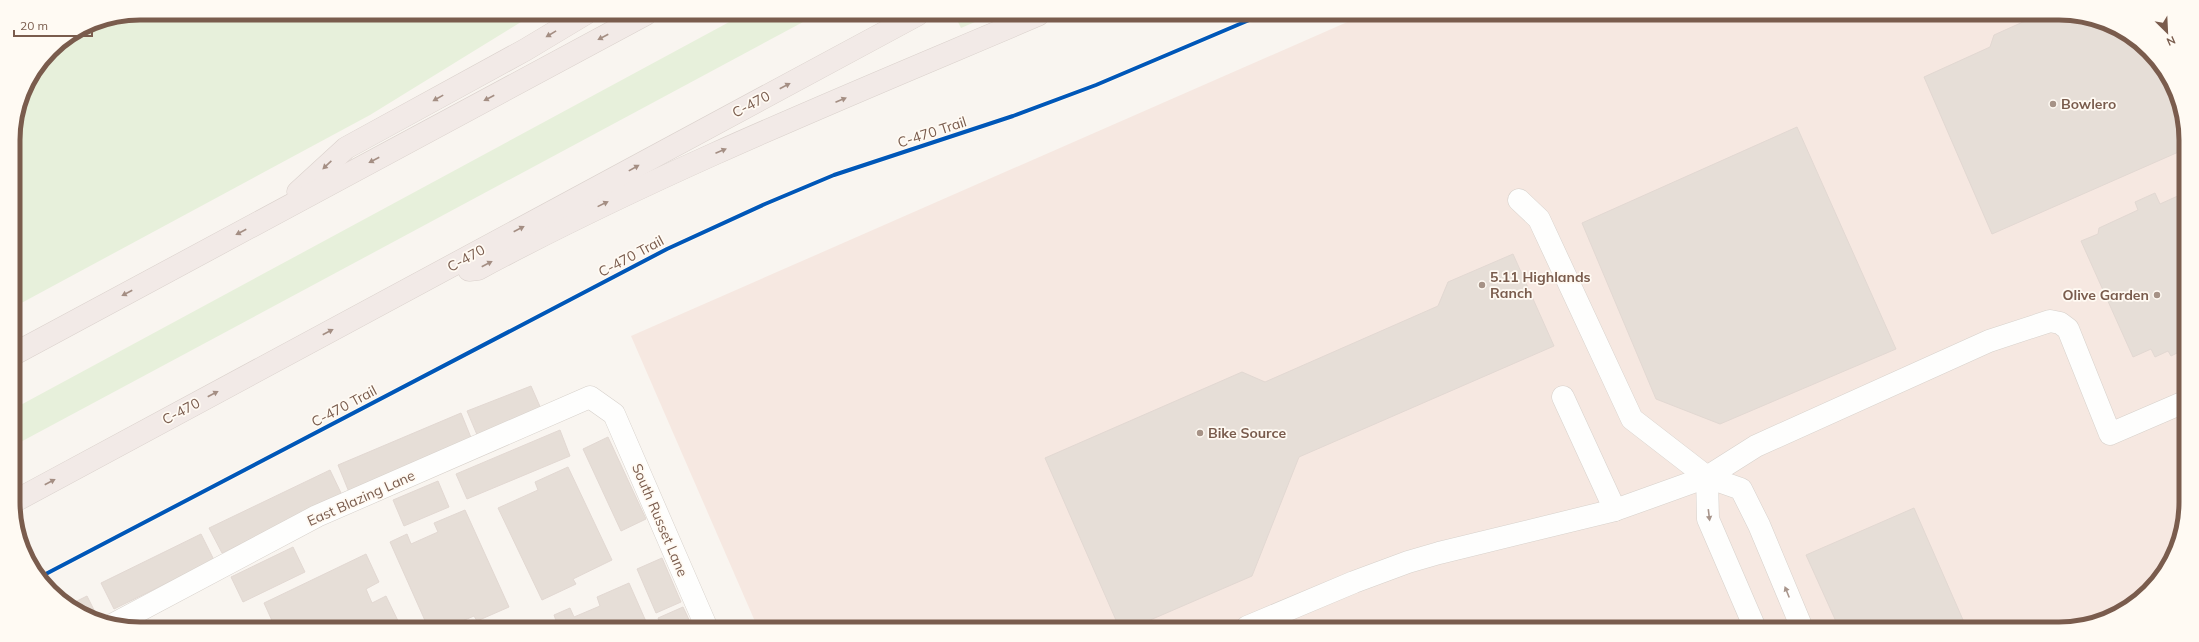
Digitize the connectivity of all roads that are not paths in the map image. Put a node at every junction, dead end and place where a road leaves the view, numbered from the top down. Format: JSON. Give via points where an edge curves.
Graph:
{"nodes":[{"id":1,"x":574,"y":20,"type":"edge"},
{"id":2,"x":635,"y":20,"type":"edge"},
{"id":3,"x":908,"y":20,"type":"edge"},
{"id":4,"x":1026,"y":20,"type":"edge"},
{"id":5,"x":1519,"y":200,"type":"dead end"},
{"id":6,"x":276,"y":213,"type":"junction"},
{"id":7,"x":436,"y":274,"type":"junction"},
{"id":8,"x":20,"y":351,"type":"edge"},
{"id":9,"x":1563,"y":397,"type":"dead end"},
{"id":10,"x":2179,"y":404,"type":"edge"},
{"id":11,"x":614,"y":414,"type":"joint"},
{"id":12,"x":1707,"y":477,"type":"junction"},
{"id":13,"x":20,"y":498,"type":"edge"},
{"id":14,"x":1615,"y":510,"type":"junction"},
{"id":15,"x":121,"y":620,"type":"edge"},
{"id":16,"x":704,"y":622,"type":"edge"},
{"id":17,"x":1259,"y":622,"type":"edge"},
{"id":18,"x":1753,"y":622,"type":"edge"},
{"id":19,"x":1799,"y":622,"type":"edge"}],
"edges":[{"from":1,"to":6,"type":"highway","one_way":true,"via":[[525,50],[346,148]]},
{"from":2,"to":6,"type":"highway","one_way":true},
{"from":7,"to":3,"type":"highway","name":"C-470","one_way":true},
{"from":7,"to":4,"type":"highway","one_way":true,"via":[[478,269],[572,218],[658,178]]},
{"from":5,"to":12,"type":"lane","via":[[1539,218],[1632,419]]},
{"from":6,"to":8,"type":"highway","one_way":true},
{"from":13,"to":7,"type":"highway","name":"C-470","one_way":true},
{"from":9,"to":14,"type":"lane"},
{"from":10,"to":12,"type":"lane","via":[[2110,434],[2068,329],[2060,323],[2050,321],[1989,342],[1756,446]]},
{"from":11,"to":15,"type":"lane","name":"East Blazing Lane","via":[[590,397],[317,516]]},
{"from":11,"to":16,"type":"lane","name":"South Russet Lane"},
{"from":12,"to":14,"type":"lane"},
{"from":12,"to":18,"type":"lane","one_way":true,"via":[[1708,519]]},
{"from":19,"to":12,"type":"lane","one_way":true,"via":[[1741,489]]},
{"from":14,"to":17,"type":"lane","via":[[1408,562]]}]}
